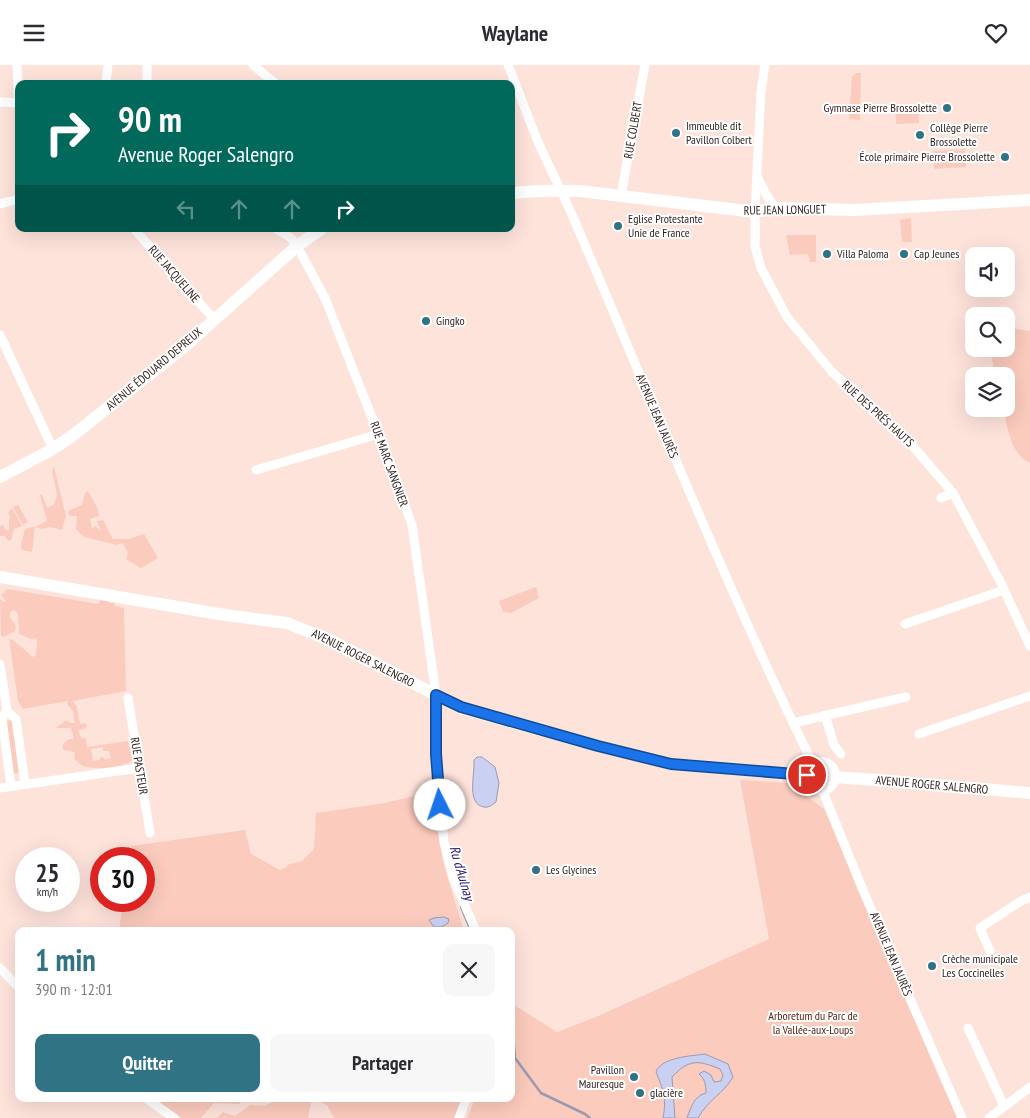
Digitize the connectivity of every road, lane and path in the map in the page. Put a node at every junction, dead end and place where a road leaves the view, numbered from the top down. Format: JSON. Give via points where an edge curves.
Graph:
{"nodes":[{"id":1,"x":18,"y":65,"type":"edge"},
{"id":2,"x":108,"y":65,"type":"edge"},
{"id":3,"x":147,"y":65,"type":"edge"},
{"id":4,"x":253,"y":65,"type":"edge"},
{"id":5,"x":508,"y":65,"type":"edge"},
{"id":6,"x":645,"y":65,"type":"edge"},
{"id":7,"x":765,"y":65,"type":"edge"},
{"id":8,"x":18,"y":80,"type":"edge"},
{"id":9,"x":106,"y":80,"type":"edge"},
{"id":10,"x":147,"y":80,"type":"edge"},
{"id":11,"x":271,"y":80,"type":"edge"},
{"id":12,"x":514,"y":80,"type":"edge"},
{"id":13,"x":515,"y":83,"type":"edge"},
{"id":14,"x":0,"y":102,"type":"edge"},
{"id":15,"x":15,"y":102,"type":"edge"},
{"id":16,"x":756,"y":177,"type":"junction"},
{"id":17,"x":561,"y":190,"type":"junction"},
{"id":18,"x":515,"y":193,"type":"edge"},
{"id":19,"x":621,"y":195,"type":"junction"},
{"id":20,"x":15,"y":200,"type":"edge"},
{"id":21,"x":1030,"y":200,"type":"edge"},
{"id":22,"x":0,"y":204,"type":"edge"},
{"id":23,"x":777,"y":208,"type":"junction"},
{"id":24,"x":755,"y":212,"type":"junction"},
{"id":25,"x":137,"y":232,"type":"edge"},
{"id":26,"x":281,"y":232,"type":"edge"},
{"id":27,"x":317,"y":232,"type":"edge"},
{"id":28,"x":297,"y":246,"type":"junction"},
{"id":29,"x":214,"y":319,"type":"junction"},
{"id":30,"x":0,"y":335,"type":"edge"},
{"id":31,"x":379,"y":434,"type":"junction"},
{"id":32,"x":53,"y":449,"type":"junction"},
{"id":33,"x":256,"y":470,"type":"dead end"},
{"id":34,"x":0,"y":477,"type":"edge"},
{"id":35,"x":953,"y":493,"type":"junction"},
{"id":36,"x":941,"y":498,"type":"dead end"},
{"id":37,"x":0,"y":577,"type":"edge"},
{"id":38,"x":1004,"y":591,"type":"junction"},
{"id":39,"x":905,"y":623,"type":"dead end"},
{"id":40,"x":1030,"y":646,"type":"edge"},
{"id":41,"x":0,"y":664,"type":"edge"},
{"id":42,"x":436,"y":695,"type":"junction"},
{"id":43,"x":1030,"y":696,"type":"edge"},
{"id":44,"x":906,"y":697,"type":"dead end"},
{"id":45,"x":128,"y":698,"type":"dead end"},
{"id":46,"x":3,"y":711,"type":"edge"},
{"id":47,"x":825,"y":715,"type":"junction"},
{"id":48,"x":793,"y":723,"type":"junction"},
{"id":49,"x":919,"y":734,"type":"dead end"},
{"id":50,"x":841,"y":754,"type":"dead end"},
{"id":51,"x":139,"y":768,"type":"junction"},
{"id":52,"x":810,"y":770,"type":"junction"},
{"id":53,"x":834,"y":777,"type":"junction"},
{"id":54,"x":25,"y":783,"type":"junction"},
{"id":55,"x":11,"y":786,"type":"junction"},
{"id":56,"x":0,"y":788,"type":"edge"},
{"id":57,"x":822,"y":789,"type":"junction"},
{"id":58,"x":1030,"y":793,"type":"edge"},
{"id":59,"x":150,"y":833,"type":"dead end"},
{"id":60,"x":1030,"y":897,"type":"edge"},
{"id":61,"x":474,"y":927,"type":"edge"},
{"id":62,"x":990,"y":951,"type":"dead end"},
{"id":63,"x":0,"y":968,"type":"edge"},
{"id":64,"x":15,"y":984,"type":"edge"},
{"id":65,"x":968,"y":1028,"type":"dead end"},
{"id":66,"x":1030,"y":1087,"type":"edge"},
{"id":67,"x":151,"y":1102,"type":"edge"},
{"id":68,"x":465,"y":1102,"type":"edge"},
{"id":69,"x":1004,"y":1106,"type":"junction"},
{"id":70,"x":174,"y":1118,"type":"edge"},
{"id":71,"x":459,"y":1118,"type":"edge"},
{"id":72,"x":962,"y":1118,"type":"edge"},
{"id":73,"x":989,"y":1118,"type":"edge"}],
"edges":[{"from":1,"to":8,"type":"street"},
{"from":2,"to":9,"type":"street"},
{"from":3,"to":10,"type":"street"},
{"from":4,"to":11,"type":"street"},
{"from":5,"to":12,"type":"street","name":"AVENUE JEAN JAURÈS"},
{"from":6,"to":19,"type":"street","name":"RUE COLBERT"},
{"from":7,"to":16,"type":"street","name":"RUE DES PRÉS HAUTS"},
{"from":13,"to":17,"type":"street","name":"AVENUE JEAN JAURÈS"},
{"from":14,"to":15,"type":"street"},
{"from":16,"to":23,"type":"street"},
{"from":16,"to":24,"type":"street","name":"RUE DES PRÉS HAUTS"},
{"from":17,"to":18,"type":"main road","name":"RUE JEAN LONGUET"},
{"from":17,"to":19,"type":"main road","name":"RUE JEAN LONGUET"},
{"from":17,"to":48,"type":"street","name":"AVENUE JEAN JAURÈS"},
{"from":19,"to":24,"type":"main road","name":"RUE JEAN LONGUET"},
{"from":20,"to":22,"type":"street"},
{"from":21,"to":23,"type":"main road","name":"RUE JEAN LONGUET","via":[[854,210]]},
{"from":23,"to":24,"type":"main road","name":"RUE JEAN LONGUET"},
{"from":24,"to":35,"type":"street","name":"RUE DES PRÉS HAUTS","via":[[757,257],[787,317],[832,372],[912,444]]},
{"from":25,"to":29,"type":"street","name":"RUE JACQUELINE"},
{"from":26,"to":28,"type":"street"},
{"from":27,"to":28,"type":"main road"},
{"from":28,"to":29,"type":"main road","name":"AVENUE ÉDOUARD DEPREUX"},
{"from":28,"to":31,"type":"street","name":"RUE MARC SANGNIER","via":[[325,298]]},
{"from":29,"to":32,"type":"main road","name":"AVENUE ÉDOUARD DEPREUX","via":[[184,347]]},
{"from":30,"to":32,"type":"street"},
{"from":31,"to":33,"type":"street"},
{"from":31,"to":42,"type":"street","name":"RUE MARC SANGNIER","via":[[412,525]]},
{"from":32,"to":34,"type":"main road","name":"AVENUE ÉDOUARD DEPREUX"},
{"from":35,"to":36,"type":"street"},
{"from":35,"to":38,"type":"street","name":"RUE DES PRÉS HAUTS"},
{"from":37,"to":42,"type":"main road","name":"AVENUE ROGER SALENGRO","via":[[287,623],[334,642]]},
{"from":38,"to":39,"type":"street"},
{"from":38,"to":40,"type":"street","name":"RUE DES PRÉS HAUTS"},
{"from":41,"to":46,"type":"street"},
{"from":42,"to":52,"type":"main road","name":"AVENUE ROGER SALENGRO","via":[[461,707],[671,764]]},
{"from":42,"to":61,"type":"street","name":"RUE MARC SANGNIER","via":[[437,765],[444,842],[454,881]]},
{"from":43,"to":49,"type":"street"},
{"from":44,"to":47,"type":"street"},
{"from":45,"to":51,"type":"street","name":"RUE PASTEUR"},
{"from":46,"to":54,"type":"street","via":[[16,719]]},
{"from":46,"to":55,"type":"street"},
{"from":47,"to":48,"type":"street"},
{"from":47,"to":50,"type":"street","via":[[834,745]]},
{"from":48,"to":52,"type":"street","name":"AVENUE JEAN JAURÈS"},
{"from":51,"to":54,"type":"street"},
{"from":51,"to":59,"type":"street","name":"RUE PASTEUR"},
{"from":52,"to":53,"type":"main road","via":[[818,762],[829,765]]},
{"from":52,"to":57,"type":"main road","via":[[811,785]]},
{"from":53,"to":57,"type":"main road","via":[[833,783]]},
{"from":53,"to":58,"type":"main road","name":"AVENUE ROGER SALENGRO"},
{"from":54,"to":55,"type":"street"},
{"from":55,"to":56,"type":"street"},
{"from":57,"to":72,"type":"street","name":"AVENUE JEAN JAURÈS"},
{"from":60,"to":62,"type":"street","via":[[980,928]]},
{"from":63,"to":64,"type":"street"},
{"from":65,"to":69,"type":"street"},
{"from":66,"to":69,"type":"street"},
{"from":67,"to":70,"type":"street"},
{"from":68,"to":71,"type":"street"},
{"from":69,"to":73,"type":"street"}]}
